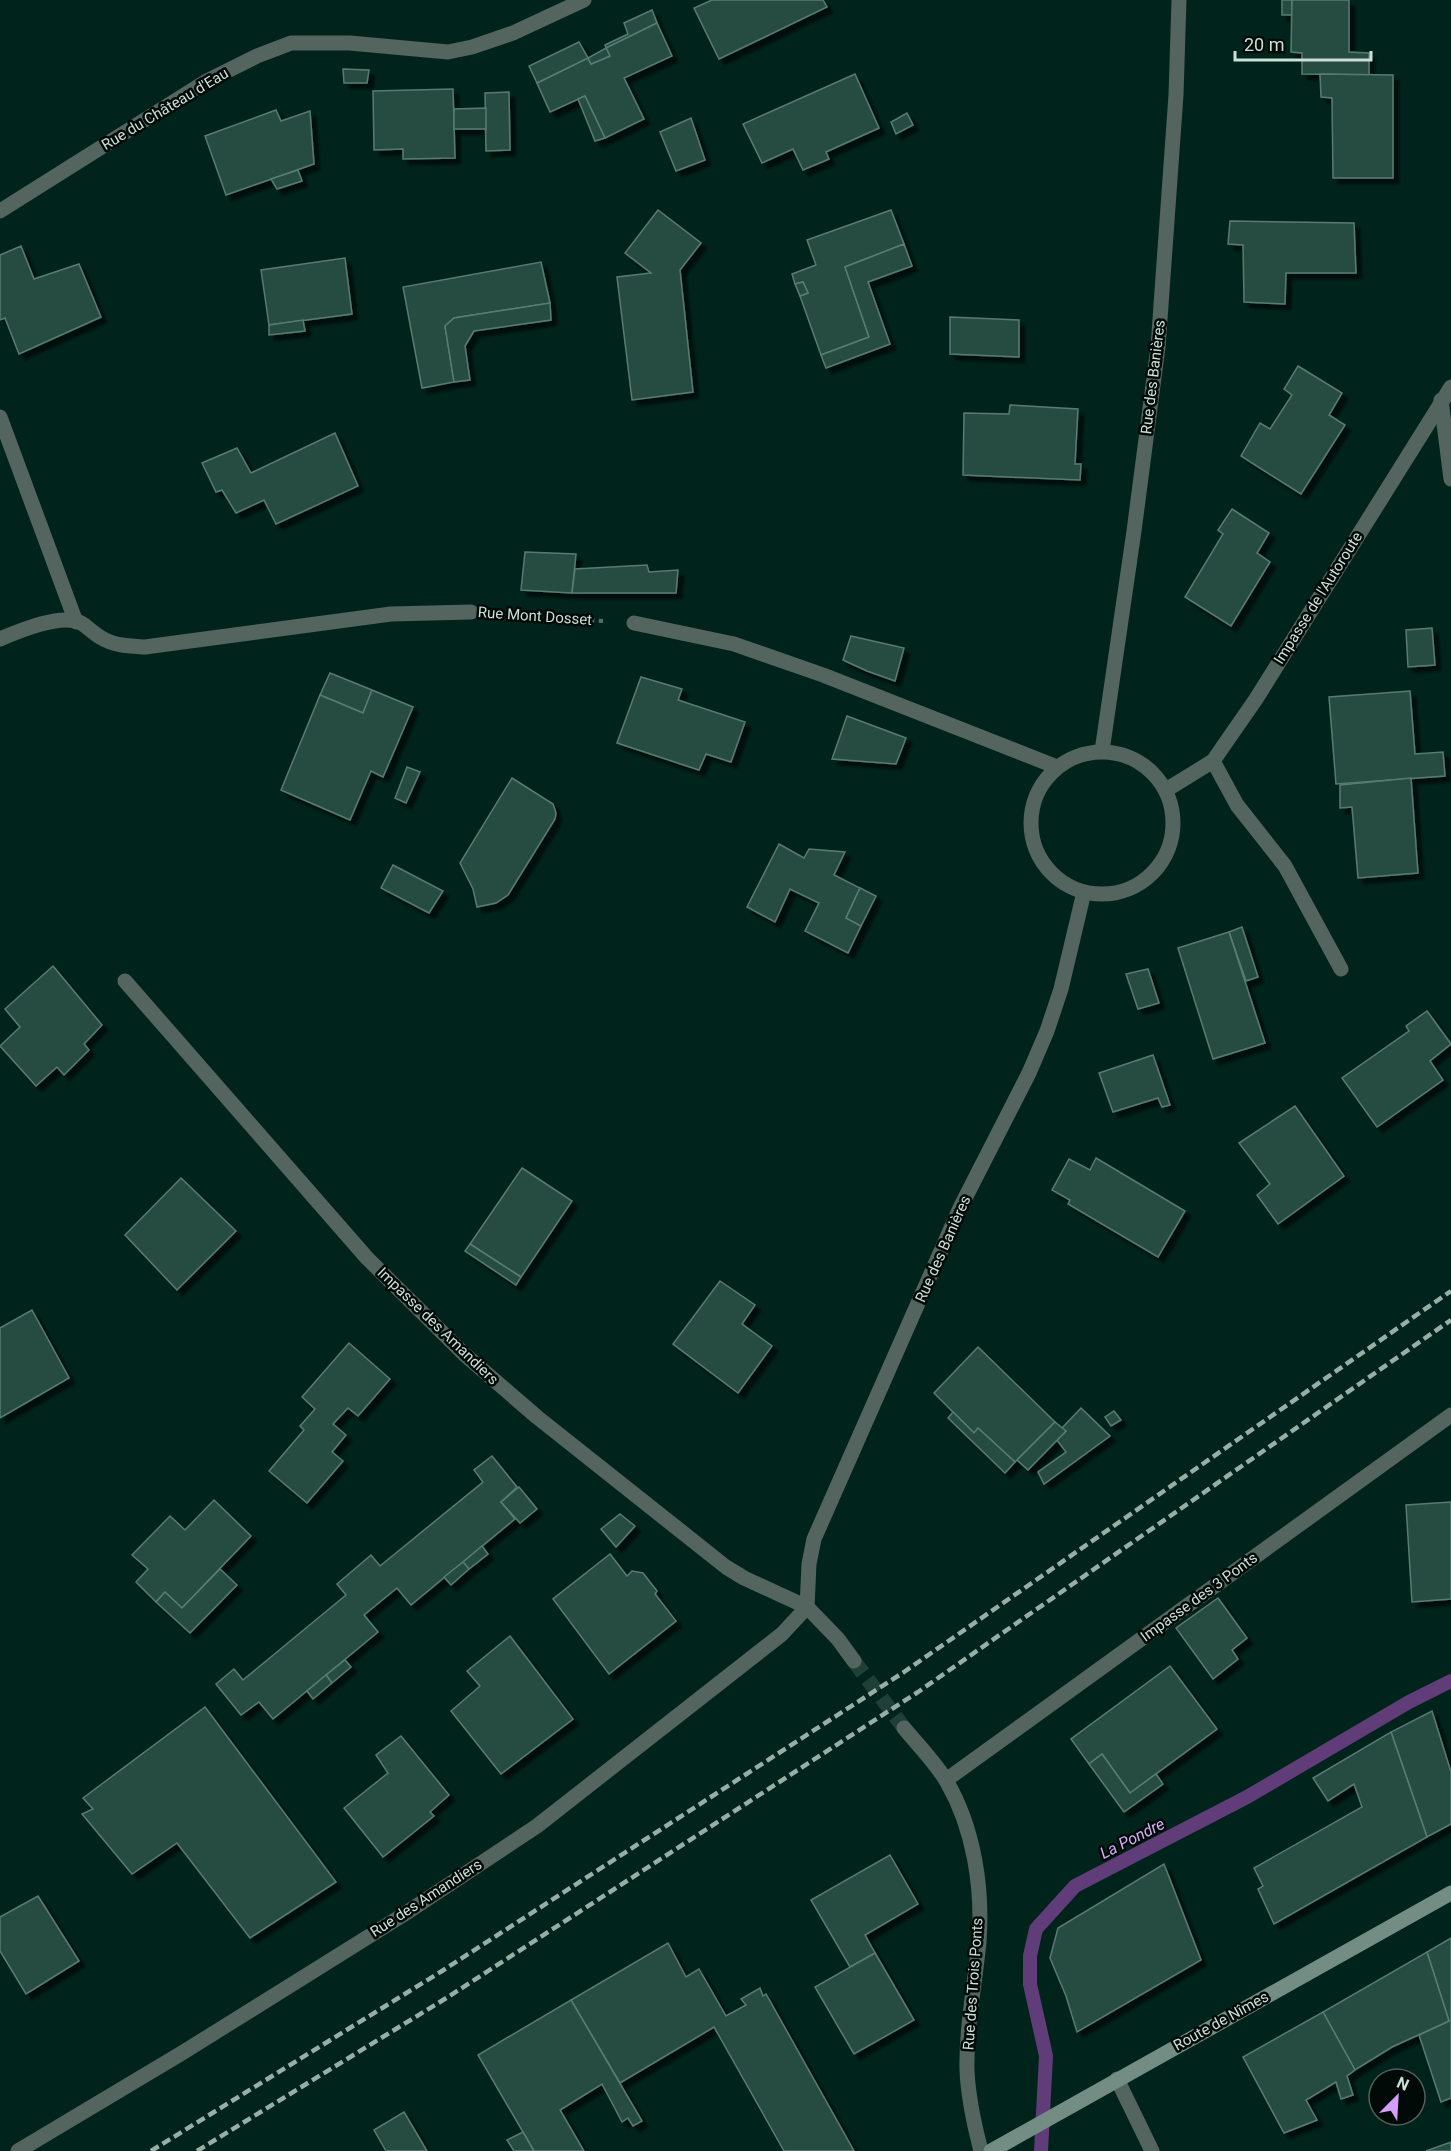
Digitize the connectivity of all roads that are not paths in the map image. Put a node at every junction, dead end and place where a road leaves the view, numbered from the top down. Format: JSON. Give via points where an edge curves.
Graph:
{"nodes":[{"id":1,"x":584,"y":0,"type":"edge"},
{"id":2,"x":1179,"y":0,"type":"edge"},
{"id":3,"x":0,"y":211,"type":"edge"},
{"id":4,"x":1451,"y":387,"type":"edge"},
{"id":5,"x":1442,"y":400,"type":"junction"},
{"id":6,"x":0,"y":417,"type":"edge"},
{"id":7,"x":1451,"y":479,"type":"edge"},
{"id":8,"x":471,"y":612,"type":"road end"},
{"id":9,"x":76,"y":622,"type":"junction"},
{"id":10,"x":634,"y":623,"type":"road end"},
{"id":11,"x":0,"y":639,"type":"edge"},
{"id":12,"x":1102,"y":751,"type":"junction"},
{"id":13,"x":1213,"y":761,"type":"junction"},
{"id":14,"x":1057,"y":767,"type":"junction"},
{"id":15,"x":1166,"y":790,"type":"junction"},
{"id":16,"x":1084,"y":892,"type":"junction"},
{"id":17,"x":1341,"y":969,"type":"dead end"},
{"id":18,"x":125,"y":981,"type":"dead end"},
{"id":19,"x":1451,"y":1414,"type":"edge"},
{"id":20,"x":807,"y":1607,"type":"junction"},
{"id":21,"x":854,"y":1661,"type":"tunnel mouth"},
{"id":22,"x":904,"y":1728,"type":"tunnel mouth"},
{"id":23,"x":946,"y":1780,"type":"junction"},
{"id":24,"x":1451,"y":1893,"type":"edge"},
{"id":25,"x":1117,"y":2079,"type":"junction"},
{"id":26,"x":18,"y":2151,"type":"edge"},
{"id":27,"x":981,"y":2151,"type":"edge"},
{"id":28,"x":991,"y":2151,"type":"edge"},
{"id":29,"x":1152,"y":2151,"type":"edge"}],
"edges":[{"from":1,"to":3,"type":"street","name":"Rue du Château d'Eau","via":[[513,33],[448,52],[350,43],[291,43],[205,82]]},
{"from":2,"to":12,"type":"street","name":"Rue des Banières","via":[[1158,347]]},
{"from":4,"to":5,"type":"street","name":"Impasse de l'Autoroute"},
{"from":5,"to":7,"type":"street"},
{"from":5,"to":13,"type":"street","name":"Impasse de l'Autoroute","via":[[1256,699]]},
{"from":6,"to":9,"type":"street"},
{"from":8,"to":9,"type":"street","name":"Rue Mont Dosset","via":[[391,614],[145,646],[114,644]]},
{"from":9,"to":11,"type":"street","via":[[55,621]]},
{"from":10,"to":14,"type":"street","via":[[745,647]]},
{"from":12,"to":14,"type":"street","via":[[1078,755]]},
{"from":12,"to":15,"type":"street","via":[[1139,762],[1155,774]]},
{"from":13,"to":15,"type":"street","name":"Impasse de l'Autoroute"},
{"from":13,"to":17,"type":"street","via":[[1237,805],[1285,866]]},
{"from":14,"to":16,"type":"street","via":[[1042,783],[1032,804],[1034,848],[1046,868],[1063,883]]},
{"from":15,"to":16,"type":"street","via":[[1173,813],[1172,836],[1164,859],[1150,876],[1130,889],[1107,895]]},
{"from":16,"to":20,"type":"street","name":"Rue des Banières","via":[[1047,1030],[960,1208],[814,1539]]},
{"from":18,"to":20,"type":"street","name":"Impasse des Amandiers","via":[[367,1258],[464,1354],[726,1567]]},
{"from":19,"to":23,"type":"street","name":"Impasse des 3 Ponts"},
{"from":20,"to":21,"type":"street"},
{"from":20,"to":26,"type":"street","name":"Rue des Amandiers","via":[[782,1634],[537,1826],[172,2059]]},
{"from":22,"to":23,"type":"street","name":"Rue des Trois Ponts"},
{"from":23,"to":27,"type":"street","name":"Rue des Trois Ponts","via":[[962,1814],[976,1875],[979,1940],[967,2069],[972,2117]]},
{"from":24,"to":25,"type":"street","name":"Route de Nîmes"},
{"from":25,"to":28,"type":"street","name":"Route de Nîmes"},
{"from":25,"to":29,"type":"street"}]}
